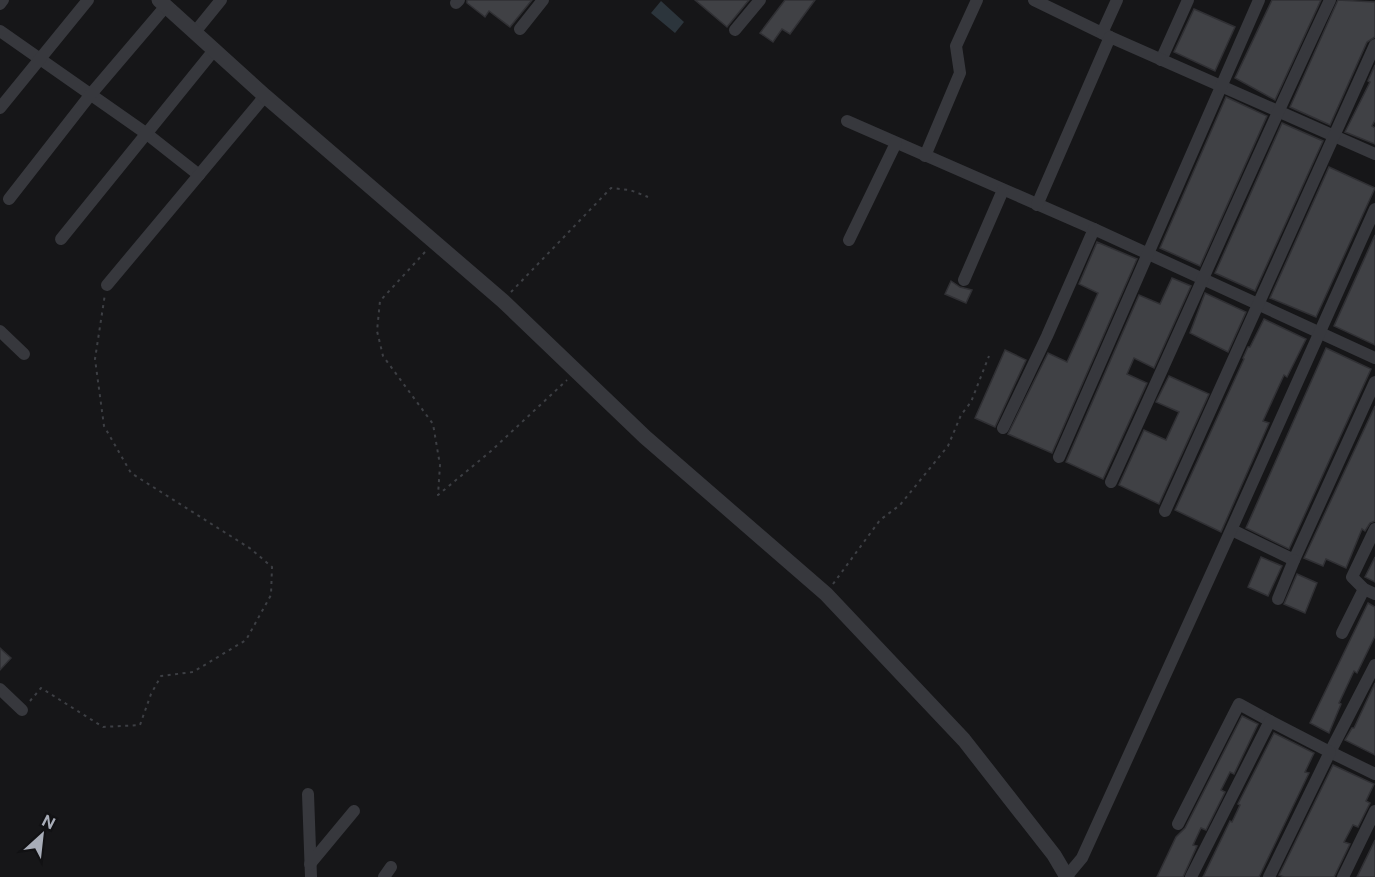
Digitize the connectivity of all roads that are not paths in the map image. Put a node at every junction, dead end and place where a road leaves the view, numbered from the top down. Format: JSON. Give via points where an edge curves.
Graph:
{"nodes":[{"id":1,"x":3,"y":0,"type":"edge"},
{"id":2,"x":88,"y":0,"type":"edge"},
{"id":3,"x":221,"y":0,"type":"edge"},
{"id":4,"x":543,"y":0,"type":"edge"},
{"id":5,"x":760,"y":0,"type":"edge"},
{"id":6,"x":977,"y":0,"type":"edge"},
{"id":7,"x":1034,"y":0,"type":"edge"},
{"id":8,"x":1117,"y":0,"type":"edge"},
{"id":9,"x":1188,"y":0,"type":"edge"},
{"id":10,"x":1259,"y":0,"type":"edge"},
{"id":11,"x":1330,"y":0,"type":"edge"},
{"id":12,"x":162,"y":3,"type":"edge"},
{"id":13,"x":0,"y":4,"type":"edge"},
{"id":14,"x":520,"y":29,"type":"dead end"},
{"id":15,"x":735,"y":30,"type":"dead end"},
{"id":16,"x":0,"y":31,"type":"edge"},
{"id":17,"x":195,"y":32,"type":"junction"},
{"id":18,"x":1106,"y":35,"type":"junction"},
{"id":19,"x":1375,"y":45,"type":"edge"},
{"id":20,"x":215,"y":50,"type":"junction"},
{"id":21,"x":40,"y":58,"type":"junction"},
{"id":22,"x":1161,"y":60,"type":"junction"},
{"id":23,"x":1221,"y":87,"type":"junction"},
{"id":24,"x":91,"y":94,"type":"junction"},
{"id":25,"x":265,"y":96,"type":"junction"},
{"id":26,"x":0,"y":108,"type":"edge"},
{"id":27,"x":1278,"y":110,"type":"junction"},
{"id":28,"x":847,"y":122,"type":"dead end"},
{"id":29,"x":147,"y":134,"type":"junction"},
{"id":30,"x":1335,"y":136,"type":"junction"},
{"id":31,"x":896,"y":143,"type":"junction"},
{"id":32,"x":1375,"y":154,"type":"edge"},
{"id":33,"x":925,"y":156,"type":"junction"},
{"id":34,"x":199,"y":175,"type":"junction"},
{"id":35,"x":1003,"y":190,"type":"junction"},
{"id":36,"x":9,"y":199,"type":"dead end"},
{"id":37,"x":1037,"y":205,"type":"junction"},
{"id":38,"x":1375,"y":209,"type":"edge"},
{"id":39,"x":1094,"y":230,"type":"junction"},
{"id":40,"x":61,"y":239,"type":"dead end"},
{"id":41,"x":849,"y":240,"type":"dead end"},
{"id":42,"x":1148,"y":253,"type":"junction"},
{"id":43,"x":1204,"y":279,"type":"junction"},
{"id":44,"x":964,"y":280,"type":"dead end"},
{"id":45,"x":107,"y":285,"type":"road end"},
{"id":46,"x":1258,"y":304,"type":"junction"},
{"id":47,"x":0,"y":331,"type":"edge"},
{"id":48,"x":1320,"y":332,"type":"junction"},
{"id":49,"x":24,"y":354,"type":"dead end"},
{"id":50,"x":1375,"y":358,"type":"edge"},
{"id":51,"x":1375,"y":382,"type":"edge"},
{"id":52,"x":1003,"y":428,"type":"dead end"},
{"id":53,"x":1059,"y":457,"type":"dead end"},
{"id":54,"x":1111,"y":482,"type":"dead end"},
{"id":55,"x":1165,"y":511,"type":"dead end"},
{"id":56,"x":1375,"y":529,"type":"edge"},
{"id":57,"x":1232,"y":530,"type":"junction"},
{"id":58,"x":1294,"y":560,"type":"junction"},
{"id":59,"x":1369,"y":592,"type":"edge"},
{"id":60,"x":1278,"y":599,"type":"dead end"},
{"id":61,"x":1342,"y":633,"type":"dead end"},
{"id":62,"x":1375,"y":665,"type":"edge"},
{"id":63,"x":0,"y":689,"type":"edge"},
{"id":64,"x":22,"y":710,"type":"road end"},
{"id":65,"x":1270,"y":721,"type":"junction"},
{"id":66,"x":1330,"y":752,"type":"junction"},
{"id":67,"x":1375,"y":774,"type":"edge"},
{"id":68,"x":308,"y":794,"type":"dead end"},
{"id":69,"x":354,"y":811,"type":"dead end"},
{"id":70,"x":1375,"y":811,"type":"edge"},
{"id":71,"x":1178,"y":824,"type":"dead end"},
{"id":72,"x":310,"y":864,"type":"junction"},
{"id":73,"x":311,"y":877,"type":"edge"},
{"id":74,"x":1066,"y":877,"type":"edge"},
{"id":75,"x":1191,"y":877,"type":"edge"},
{"id":76,"x":1269,"y":877,"type":"edge"},
{"id":77,"x":1343,"y":877,"type":"edge"}],
"edges":[{"from":1,"to":13,"type":"street"},
{"from":2,"to":21,"type":"street"},
{"from":3,"to":17,"type":"street"},
{"from":4,"to":14,"type":"street"},
{"from":5,"to":15,"type":"street"},
{"from":6,"to":33,"type":"street","via":[[956,46],[960,72]]},
{"from":7,"to":18,"type":"street"},
{"from":8,"to":18,"type":"street"},
{"from":9,"to":22,"type":"street"},
{"from":10,"to":23,"type":"street"},
{"from":11,"to":27,"type":"street"},
{"from":12,"to":17,"type":"street"},
{"from":12,"to":24,"type":"street"},
{"from":16,"to":21,"type":"street"},
{"from":17,"to":20,"type":"street"},
{"from":18,"to":22,"type":"street"},
{"from":18,"to":37,"type":"street"},
{"from":19,"to":30,"type":"street"},
{"from":20,"to":25,"type":"street"},
{"from":20,"to":29,"type":"street"},
{"from":21,"to":24,"type":"street"},
{"from":21,"to":26,"type":"street"},
{"from":22,"to":23,"type":"street"},
{"from":23,"to":27,"type":"street"},
{"from":23,"to":42,"type":"street"},
{"from":24,"to":29,"type":"street"},
{"from":24,"to":36,"type":"street"},
{"from":25,"to":34,"type":"street"},
{"from":25,"to":74,"type":"street","via":[[503,301],[645,436],[826,594],[964,740],[1054,855]]},
{"from":27,"to":30,"type":"street"},
{"from":27,"to":43,"type":"street"},
{"from":28,"to":31,"type":"street"},
{"from":29,"to":34,"type":"street"},
{"from":29,"to":40,"type":"street"},
{"from":30,"to":32,"type":"street"},
{"from":30,"to":46,"type":"street"},
{"from":31,"to":33,"type":"street"},
{"from":31,"to":41,"type":"street"},
{"from":33,"to":35,"type":"street"},
{"from":34,"to":45,"type":"street"},
{"from":35,"to":37,"type":"street"},
{"from":35,"to":44,"type":"street"},
{"from":37,"to":39,"type":"street"},
{"from":38,"to":48,"type":"street"},
{"from":39,"to":42,"type":"street"},
{"from":39,"to":52,"type":"street"},
{"from":42,"to":43,"type":"street"},
{"from":42,"to":53,"type":"street"},
{"from":43,"to":46,"type":"street"},
{"from":43,"to":54,"type":"street"},
{"from":46,"to":48,"type":"street"},
{"from":46,"to":55,"type":"street"},
{"from":47,"to":49,"type":"street"},
{"from":48,"to":50,"type":"street"},
{"from":48,"to":57,"type":"street"},
{"from":51,"to":58,"type":"street"},
{"from":56,"to":59,"type":"street","via":[[1352,577]]},
{"from":57,"to":58,"type":"street"},
{"from":57,"to":74,"type":"street","via":[[1082,858]]},
{"from":58,"to":60,"type":"street"},
{"from":59,"to":61,"type":"street"},
{"from":62,"to":66,"type":"street"},
{"from":63,"to":64,"type":"street"},
{"from":65,"to":66,"type":"street"},
{"from":65,"to":71,"type":"street","via":[[1239,704]]},
{"from":65,"to":75,"type":"street"},
{"from":66,"to":67,"type":"street"},
{"from":66,"to":76,"type":"street"},
{"from":68,"to":72,"type":"street"},
{"from":69,"to":72,"type":"street"},
{"from":70,"to":77,"type":"street"},
{"from":72,"to":73,"type":"street"}]}
